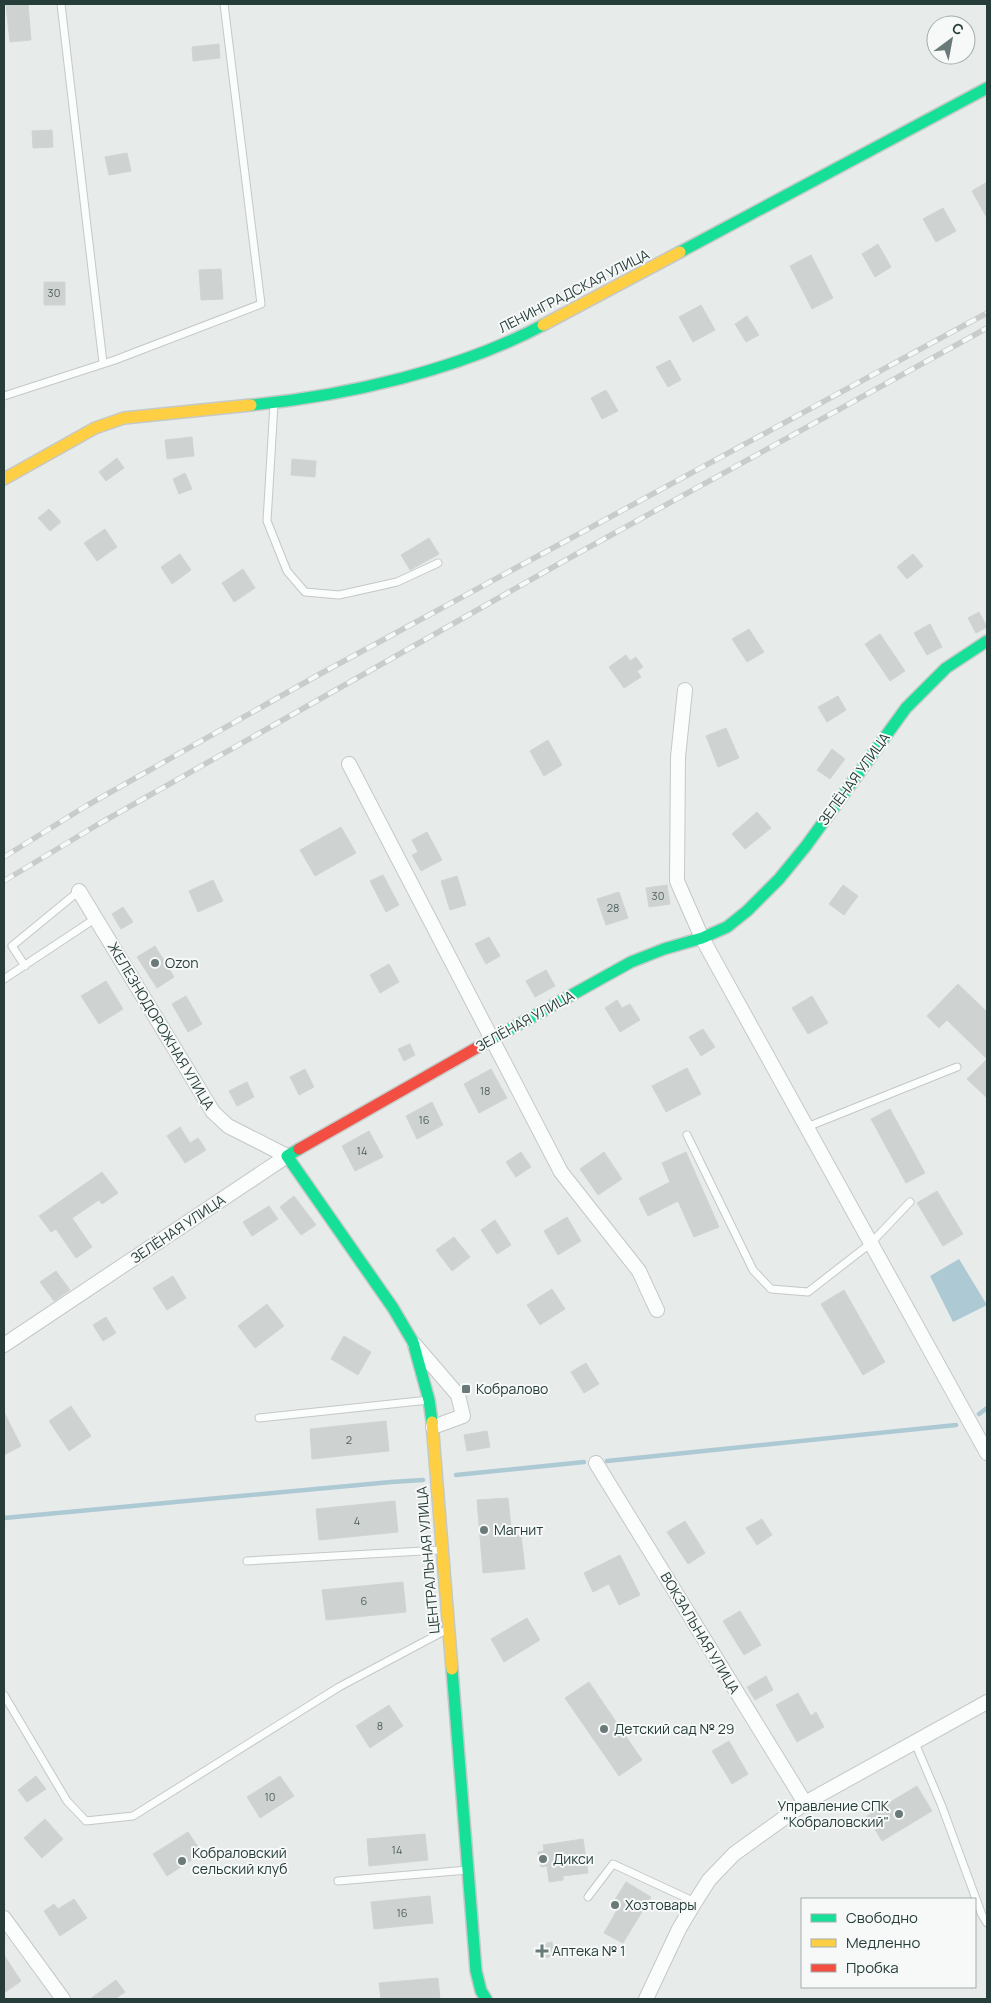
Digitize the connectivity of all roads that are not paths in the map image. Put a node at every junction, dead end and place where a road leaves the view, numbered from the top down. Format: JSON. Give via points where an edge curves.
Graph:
{"nodes":[{"id":1,"x":61,"y":4,"type":"edge"},
{"id":2,"x":224,"y":4,"type":"edge"},
{"id":3,"x":987,"y":88,"type":"edge"},
{"id":4,"x":103,"y":364,"type":"junction"},
{"id":5,"x":4,"y":396,"type":"edge"},
{"id":6,"x":274,"y":403,"type":"junction"},
{"id":7,"x":4,"y":479,"type":"edge"},
{"id":8,"x":438,"y":563,"type":"dead end"},
{"id":9,"x":987,"y":641,"type":"edge"},
{"id":10,"x":685,"y":690,"type":"dead end"},
{"id":11,"x":348,"y":764,"type":"dead end"},
{"id":12,"x":79,"y":891,"type":"joint"},
{"id":13,"x":96,"y":918,"type":"junction"},
{"id":14,"x":702,"y":938,"type":"junction"},
{"id":15,"x":25,"y":966,"type":"junction"},
{"id":16,"x":4,"y":979,"type":"edge"},
{"id":17,"x":491,"y":1039,"type":"junction"},
{"id":18,"x":957,"y":1067,"type":"dead end"},
{"id":19,"x":807,"y":1127,"type":"junction"},
{"id":20,"x":687,"y":1135,"type":"dead end"},
{"id":21,"x":287,"y":1156,"type":"junction"},
{"id":22,"x":910,"y":1202,"type":"dead end"},
{"id":23,"x":871,"y":1243,"type":"junction"},
{"id":24,"x":657,"y":1310,"type":"dead end"},
{"id":25,"x":413,"y":1342,"type":"junction"},
{"id":26,"x":4,"y":1345,"type":"edge"},
{"id":27,"x":429,"y":1400,"type":"junction"},
{"id":28,"x":259,"y":1418,"type":"dead end"},
{"id":29,"x":433,"y":1427,"type":"junction"},
{"id":30,"x":987,"y":1452,"type":"edge"},
{"id":31,"x":596,"y":1463,"type":"dead end"},
{"id":32,"x":443,"y":1550,"type":"junction"},
{"id":33,"x":247,"y":1561,"type":"dead end"},
{"id":34,"x":449,"y":1628,"type":"junction"},
{"id":35,"x":4,"y":1695,"type":"edge"},
{"id":36,"x":987,"y":1702,"type":"edge"},
{"id":37,"x":915,"y":1743,"type":"junction"},
{"id":38,"x":805,"y":1803,"type":"junction"},
{"id":39,"x":468,"y":1870,"type":"junction"},
{"id":40,"x":338,"y":1881,"type":"dead end"},
{"id":41,"x":588,"y":1896,"type":"dead end"},
{"id":42,"x":976,"y":1898,"type":"edge"},
{"id":43,"x":976,"y":1899,"type":"edge"},
{"id":44,"x":695,"y":1902,"type":"junction"},
{"id":45,"x":4,"y":1918,"type":"edge"},
{"id":46,"x":987,"y":1923,"type":"edge"},
{"id":47,"x":63,"y":1999,"type":"edge"},
{"id":48,"x":486,"y":1999,"type":"edge"},
{"id":49,"x":646,"y":1999,"type":"edge"}],
"edges":[{"from":1,"to":4,"type":"lane"},
{"from":2,"to":4,"type":"lane","via":[[261,304]]},
{"from":3,"to":6,"type":"street","name":"ЛЕНИНГРАДСКАЯ УЛИЦА","via":[[513,341],[377,385]]},
{"from":4,"to":5,"type":"lane"},
{"from":6,"to":7,"type":"street","name":"ЛЕНИНГРАДСКАЯ УЛИЦА","via":[[124,418],[95,428]]},
{"from":6,"to":8,"type":"lane","via":[[267,521],[287,571],[305,592],[339,595],[396,582]]},
{"from":9,"to":14,"type":"street","name":"ЗЕЛЁНАЯ УЛИЦА","via":[[946,668],[906,708],[779,879],[726,928]]},
{"from":10,"to":14,"type":"street","via":[[678,757],[677,881]]},
{"from":11,"to":17,"type":"street"},
{"from":12,"to":13,"type":"street","name":"ЖЕЛЕЗНОДОРОЖНАЯ УЛИЦА"},
{"from":12,"to":15,"type":"lane","via":[[12,946]]},
{"from":13,"to":15,"type":"lane"},
{"from":13,"to":21,"type":"street","name":"ЖЕЛЕЗНОДОРОЖНАЯ УЛИЦА","via":[[213,1112],[228,1126]]},
{"from":14,"to":17,"type":"street","name":"ЗЕЛЁНАЯ УЛИЦА","via":[[631,962]]},
{"from":14,"to":19,"type":"street"},
{"from":15,"to":16,"type":"lane"},
{"from":17,"to":21,"type":"street","name":"ЗЕЛЁНАЯ УЛИЦА"},
{"from":17,"to":24,"type":"street","via":[[561,1172],[638,1271]]},
{"from":18,"to":19,"type":"lane"},
{"from":19,"to":23,"type":"street"},
{"from":20,"to":23,"type":"lane","via":[[753,1270],[771,1289],[808,1292]]},
{"from":21,"to":25,"type":"street","name":"ЦЕНТРАЛЬНАЯ УЛИЦА","via":[[393,1308]]},
{"from":21,"to":26,"type":"street","name":"ЗЕЛЁНАЯ УЛИЦА"},
{"from":22,"to":23,"type":"lane"},
{"from":23,"to":30,"type":"street"},
{"from":25,"to":27,"type":"street","name":"ЦЕНТРАЛЬНАЯ УЛИЦА"},
{"from":25,"to":29,"type":"street","via":[[458,1395],[463,1416]]},
{"from":27,"to":28,"type":"lane"},
{"from":27,"to":29,"type":"street","name":"ЦЕНТРАЛЬНАЯ УЛИЦА"},
{"from":29,"to":32,"type":"street","name":"ЦЕНТРАЛЬНАЯ УЛИЦА"},
{"from":31,"to":38,"type":"street","name":"ВОКЗАЛЬНАЯ УЛИЦА"},
{"from":32,"to":33,"type":"lane"},
{"from":32,"to":34,"type":"street","name":"ЦЕНТРАЛЬНАЯ УЛИЦА"},
{"from":34,"to":35,"type":"lane","via":[[339,1687],[133,1816],[86,1821],[67,1801]]},
{"from":34,"to":39,"type":"street","name":"ЦЕНТРАЛЬНАЯ УЛИЦА"},
{"from":36,"to":37,"type":"street"},
{"from":37,"to":38,"type":"street"},
{"from":37,"to":42,"type":"lane"},
{"from":38,"to":44,"type":"street","via":[[734,1854],[709,1880]]},
{"from":39,"to":40,"type":"lane"},
{"from":39,"to":48,"type":"street","name":"ЦЕНТРАЛЬНАЯ УЛИЦА","via":[[476,1971]]},
{"from":41,"to":44,"type":"lane","via":[[613,1864]]},
{"from":43,"to":46,"type":"lane"},
{"from":44,"to":49,"type":"street"},
{"from":45,"to":47,"type":"street"}]}
